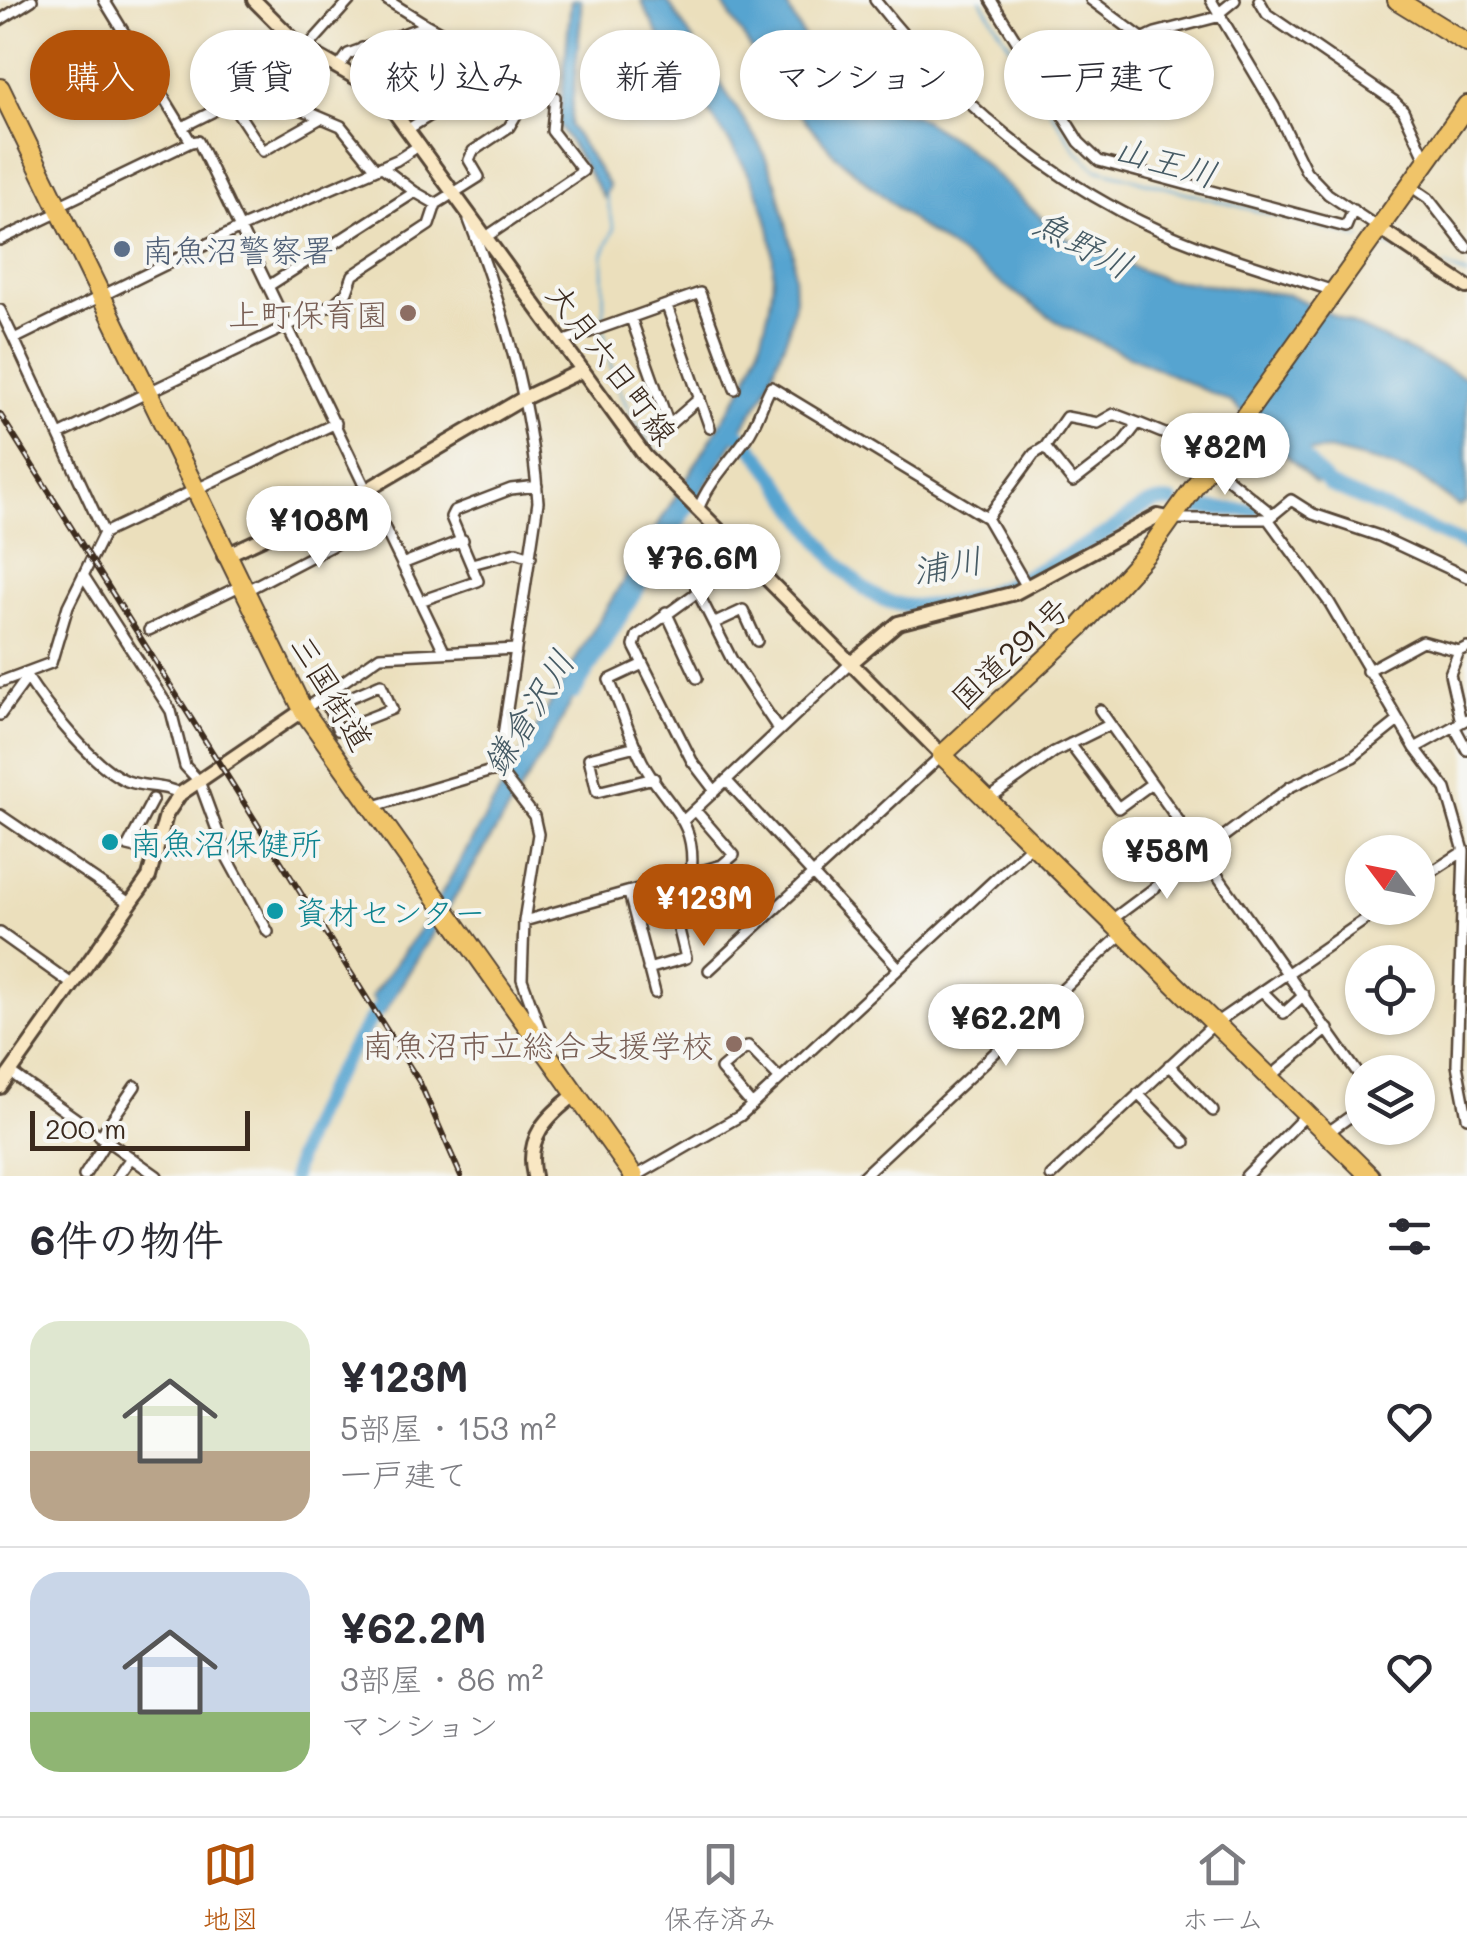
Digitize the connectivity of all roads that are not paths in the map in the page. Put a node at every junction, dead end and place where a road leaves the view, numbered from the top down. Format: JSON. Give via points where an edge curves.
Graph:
{"nodes":[{"id":1,"x":32,"y":0,"type":"edge"},
{"id":2,"x":104,"y":0,"type":"edge"},
{"id":3,"x":254,"y":0,"type":"edge"},
{"id":4,"x":349,"y":0,"type":"edge"},
{"id":5,"x":387,"y":0,"type":"edge"},
{"id":6,"x":875,"y":0,"type":"edge"},
{"id":7,"x":1006,"y":0,"type":"edge"},
{"id":8,"x":1091,"y":0,"type":"edge"},
{"id":9,"x":1211,"y":0,"type":"edge"},
{"id":10,"x":1235,"y":0,"type":"edge"},
{"id":11,"x":1260,"y":0,"type":"edge"},
{"id":12,"x":1397,"y":0,"type":"edge"},
{"id":13,"x":991,"y":2,"type":"edge"},
{"id":14,"x":1220,"y":15,"type":"junction"},
{"id":15,"x":0,"y":20,"type":"edge"},
{"id":16,"x":427,"y":25,"type":"junction"},
{"id":17,"x":286,"y":30,"type":"edge"},
{"id":18,"x":323,"y":30,"type":"edge"},
{"id":19,"x":413,"y":30,"type":"edge"},
{"id":20,"x":436,"y":30,"type":"edge"},
{"id":21,"x":1009,"y":30,"type":"edge"},
{"id":22,"x":1131,"y":30,"type":"edge"},
{"id":23,"x":1169,"y":30,"type":"edge"},
{"id":24,"x":1467,"y":43,"type":"edge"},
{"id":25,"x":350,"y":53,"type":"edge"},
{"id":26,"x":330,"y":63,"type":"edge"},
{"id":27,"x":338,"y":68,"type":"junction"},
{"id":28,"x":350,"y":75,"type":"edge"},
{"id":29,"x":0,"y":88,"type":"edge"},
{"id":30,"x":1467,"y":105,"type":"edge"},
{"id":31,"x":193,"y":120,"type":"edge"},
{"id":32,"x":243,"y":120,"type":"edge"},
{"id":33,"x":317,"y":120,"type":"edge"},
{"id":34,"x":325,"y":120,"type":"edge"},
{"id":35,"x":402,"y":120,"type":"edge"},
{"id":36,"x":422,"y":120,"type":"edge"},
{"id":37,"x":513,"y":120,"type":"edge"},
{"id":38,"x":553,"y":120,"type":"edge"},
{"id":39,"x":1065,"y":120,"type":"edge"},
{"id":40,"x":184,"y":126,"type":"junction"},
{"id":41,"x":408,"y":128,"type":"junction"},
{"id":42,"x":191,"y":142,"type":"junction"},
{"id":43,"x":420,"y":145,"type":"junction"},
{"id":44,"x":1426,"y":160,"type":"junction"},
{"id":45,"x":378,"y":167,"type":"junction"},
{"id":46,"x":1410,"y":185,"type":"junction"},
{"id":47,"x":416,"y":192,"type":"junction"},
{"id":48,"x":454,"y":194,"type":"junction"},
{"id":49,"x":436,"y":204,"type":"junction"},
{"id":50,"x":463,"y":206,"type":"junction"},
{"id":51,"x":58,"y":209,"type":"junction"},
{"id":52,"x":1353,"y":210,"type":"junction"},
{"id":53,"x":240,"y":228,"type":"junction"},
{"id":54,"x":1379,"y":228,"type":"junction"},
{"id":55,"x":486,"y":236,"type":"junction"},
{"id":56,"x":0,"y":240,"type":"edge"},
{"id":57,"x":1467,"y":248,"type":"edge"},
{"id":58,"x":270,"y":284,"type":"junction"},
{"id":59,"x":1467,"y":287,"type":"edge"},
{"id":60,"x":1332,"y":293,"type":"junction"},
{"id":61,"x":100,"y":296,"type":"junction"},
{"id":62,"x":667,"y":306,"type":"junction"},
{"id":63,"x":0,"y":310,"type":"edge"},
{"id":64,"x":631,"y":318,"type":"junction"},
{"id":65,"x":290,"y":326,"type":"junction"},
{"id":66,"x":14,"y":339,"type":"junction"},
{"id":67,"x":562,"y":342,"type":"junction"},
{"id":68,"x":582,"y":371,"type":"junction"},
{"id":69,"x":735,"y":389,"type":"dead end"},
{"id":70,"x":146,"y":392,"type":"junction"},
{"id":71,"x":522,"y":398,"type":"junction"},
{"id":72,"x":700,"y":398,"type":"junction"},
{"id":73,"x":336,"y":423,"type":"junction"},
{"id":74,"x":1138,"y":423,"type":"junction"},
{"id":75,"x":710,"y":428,"type":"dead end"},
{"id":76,"x":59,"y":435,"type":"junction"},
{"id":77,"x":1045,"y":447,"type":"junction"},
{"id":78,"x":1207,"y":461,"type":"dead end"},
{"id":79,"x":1217,"y":470,"type":"dead end"},
{"id":80,"x":537,"y":486,"type":"junction"},
{"id":81,"x":194,"y":490,"type":"junction"},
{"id":82,"x":367,"y":490,"type":"junction"},
{"id":83,"x":698,"y":510,"type":"junction"},
{"id":84,"x":1271,"y":517,"type":"junction"},
{"id":85,"x":988,"y":518,"type":"junction"},
{"id":86,"x":1173,"y":519,"type":"junction"},
{"id":87,"x":381,"y":520,"type":"junction"},
{"id":88,"x":104,"y":532,"type":"junction"},
{"id":89,"x":463,"y":540,"type":"junction"},
{"id":90,"x":740,"y":554,"type":"junction"},
{"id":91,"x":224,"y":556,"type":"junction"},
{"id":92,"x":532,"y":557,"type":"junction"},
{"id":93,"x":402,"y":564,"type":"junction"},
{"id":94,"x":472,"y":564,"type":"junction"},
{"id":95,"x":83,"y":575,"type":"junction"},
{"id":96,"x":1467,"y":577,"type":"edge"},
{"id":97,"x":1027,"y":587,"type":"junction"},
{"id":98,"x":241,"y":589,"type":"junction"},
{"id":99,"x":696,"y":589,"type":"junction"},
{"id":100,"x":420,"y":601,"type":"junction"},
{"id":101,"x":666,"y":612,"type":"junction"},
{"id":102,"x":715,"y":623,"type":"junction"},
{"id":103,"x":149,"y":630,"type":"dead end"},
{"id":104,"x":757,"y":641,"type":"dead end"},
{"id":105,"x":516,"y":649,"type":"junction"},
{"id":106,"x":1463,"y":649,"type":"edge"},
{"id":107,"x":444,"y":651,"type":"junction"},
{"id":108,"x":851,"y":663,"type":"junction"},
{"id":109,"x":643,"y":664,"type":"junction"},
{"id":110,"x":1367,"y":672,"type":"junction"},
{"id":111,"x":26,"y":676,"type":"junction"},
{"id":112,"x":347,"y":677,"type":"junction"},
{"id":113,"x":698,"y":678,"type":"dead end"},
{"id":114,"x":0,"y":682,"type":"edge"},
{"id":115,"x":356,"y":696,"type":"junction"},
{"id":116,"x":303,"y":710,"type":"junction"},
{"id":117,"x":1100,"y":710,"type":"dead end"},
{"id":118,"x":0,"y":715,"type":"edge"},
{"id":119,"x":1398,"y":721,"type":"junction"},
{"id":120,"x":1460,"y":722,"type":"edge"},
{"id":121,"x":1109,"y":725,"type":"junction"},
{"id":122,"x":780,"y":730,"type":"junction"},
{"id":123,"x":1070,"y":744,"type":"junction"},
{"id":124,"x":636,"y":746,"type":"junction"},
{"id":125,"x":1414,"y":748,"type":"junction"},
{"id":126,"x":1467,"y":750,"type":"edge"},
{"id":127,"x":942,"y":755,"type":"junction"},
{"id":128,"x":498,"y":769,"type":"junction"},
{"id":129,"x":654,"y":778,"type":"junction"},
{"id":130,"x":726,"y":780,"type":"junction"},
{"id":131,"x":199,"y":781,"type":"junction"},
{"id":132,"x":1151,"y":784,"type":"junction"},
{"id":133,"x":715,"y":790,"type":"junction"},
{"id":134,"x":180,"y":794,"type":"junction"},
{"id":135,"x":154,"y":799,"type":"dead end"},
{"id":136,"x":988,"y":800,"type":"junction"},
{"id":137,"x":370,"y":808,"type":"junction"},
{"id":138,"x":695,"y":810,"type":"junction"},
{"id":139,"x":0,"y":815,"type":"edge"},
{"id":140,"x":685,"y":819,"type":"junction"},
{"id":141,"x":1032,"y":845,"type":"junction"},
{"id":142,"x":158,"y":853,"type":"junction"},
{"id":143,"x":1200,"y":853,"type":"junction"},
{"id":144,"x":1465,"y":856,"type":"edge"},
{"id":145,"x":1435,"y":871,"type":"edge"},
{"id":146,"x":692,"y":874,"type":"junction"},
{"id":147,"x":812,"y":874,"type":"junction"},
{"id":148,"x":667,"y":882,"type":"junction"},
{"id":149,"x":628,"y":893,"type":"junction"},
{"id":150,"x":130,"y":904,"type":"junction"},
{"id":151,"x":524,"y":921,"type":"junction"},
{"id":152,"x":1358,"y":925,"type":"edge"},
{"id":153,"x":1116,"y":927,"type":"junction"},
{"id":154,"x":268,"y":932,"type":"dead end"},
{"id":155,"x":0,"y":933,"type":"edge"},
{"id":156,"x":899,"y":968,"type":"junction"},
{"id":157,"x":648,"y":969,"type":"junction"},
{"id":158,"x":709,"y":970,"type":"dead end"},
{"id":159,"x":1289,"y":973,"type":"junction"},
{"id":160,"x":74,"y":984,"type":"junction"},
{"id":161,"x":1262,"y":991,"type":"junction"},
{"id":162,"x":655,"y":993,"type":"dead end"},
{"id":163,"x":1304,"y":995,"type":"junction"},
{"id":164,"x":1214,"y":1024,"type":"junction"},
{"id":165,"x":1328,"y":1029,"type":"junction"},
{"id":166,"x":1346,"y":1055,"type":"edge"},
{"id":167,"x":548,"y":1056,"type":"junction"},
{"id":168,"x":1169,"y":1065,"type":"junction"},
{"id":169,"x":5,"y":1068,"type":"edge"},
{"id":170,"x":1270,"y":1078,"type":"junction"},
{"id":171,"x":780,"y":1079,"type":"junction"},
{"id":172,"x":135,"y":1086,"type":"dead end"},
{"id":173,"x":0,"y":1087,"type":"edge"},
{"id":174,"x":576,"y":1094,"type":"junction"},
{"id":175,"x":1138,"y":1094,"type":"junction"},
{"id":176,"x":752,"y":1106,"type":"junction"},
{"id":177,"x":1214,"y":1111,"type":"dead end"},
{"id":178,"x":1308,"y":1114,"type":"junction"},
{"id":179,"x":1467,"y":1117,"type":"edge"},
{"id":180,"x":1345,"y":1120,"type":"edge"},
{"id":181,"x":1327,"y":1133,"type":"junction"},
{"id":182,"x":103,"y":1139,"type":"junction"},
{"id":183,"x":1184,"y":1142,"type":"dead end"},
{"id":184,"x":130,"y":1159,"type":"junction"},
{"id":185,"x":139,"y":1171,"type":"edge"},
{"id":186,"x":84,"y":1176,"type":"edge"},
{"id":187,"x":118,"y":1176,"type":"edge"},
{"id":188,"x":157,"y":1176,"type":"edge"},
{"id":189,"x":534,"y":1176,"type":"edge"},
{"id":190,"x":635,"y":1176,"type":"edge"},
{"id":191,"x":863,"y":1176,"type":"edge"},
{"id":192,"x":1051,"y":1176,"type":"edge"},
{"id":193,"x":1246,"y":1176,"type":"edge"},
{"id":194,"x":1370,"y":1176,"type":"edge"}],
"edges":[{"from":1,"to":15,"type":"street"},
{"from":2,"to":40,"type":"street"},
{"from":3,"to":17,"type":"street","name":"大月六日町線"},
{"from":4,"to":18,"type":"street"},
{"from":5,"to":16,"type":"street"},
{"from":6,"to":60,"type":"street","via":[[952,90],[1062,177],[1164,231]]},
{"from":7,"to":13,"type":"street"},
{"from":8,"to":22,"type":"street"},
{"from":9,"to":14,"type":"street"},
{"from":10,"to":14,"type":"street"},
{"from":11,"to":44,"type":"street","via":[[1268,14],[1394,101]]},
{"from":12,"to":24,"type":"highway"},
{"from":13,"to":21,"type":"street"},
{"from":14,"to":23,"type":"street"},
{"from":14,"to":52,"type":"street","via":[[1306,171]]},
{"from":16,"to":19,"type":"street"},
{"from":16,"to":20,"type":"street"},
{"from":25,"to":27,"type":"street"},
{"from":26,"to":27,"type":"street","name":"大月六日町線"},
{"from":27,"to":28,"type":"street","name":"大月六日町線"},
{"from":29,"to":51,"type":"highway","name":"三国街道"},
{"from":30,"to":44,"type":"highway","name":"国道291号"},
{"from":31,"to":40,"type":"street"},
{"from":32,"to":33,"type":"street","via":[[263,151]]},
{"from":34,"to":45,"type":"street","via":[[350,134]]},
{"from":35,"to":41,"type":"street","name":"大月六日町線"},
{"from":36,"to":41,"type":"street"},
{"from":37,"to":48,"type":"street","via":[[474,151],[469,160],[480,177]]},
{"from":38,"to":55,"type":"street","via":[[552,131],[584,171]]},
{"from":39,"to":52,"type":"street","via":[[1090,155],[1113,168],[1346,228]]},
{"from":40,"to":42,"type":"street"},
{"from":41,"to":43,"type":"street","name":"大月六日町線"},
{"from":42,"to":51,"type":"street"},
{"from":42,"to":53,"type":"street","via":[[198,141]]},
{"from":43,"to":45,"type":"street"},
{"from":43,"to":48,"type":"street","name":"大月六日町線"},
{"from":44,"to":46,"type":"highway","name":"国道291号"},
{"from":45,"to":47,"type":"street"},
{"from":45,"to":53,"type":"street"},
{"from":46,"to":54,"type":"highway","name":"国道291号"},
{"from":46,"to":57,"type":"street"},
{"from":47,"to":49,"type":"street"},
{"from":47,"to":58,"type":"street"},
{"from":48,"to":49,"type":"street"},
{"from":48,"to":50,"type":"street","name":"大月六日町線"},
{"from":49,"to":65,"type":"street","via":[[429,225],[354,274],[348,292],[335,302]]},
{"from":50,"to":55,"type":"street","name":"大月六日町線"},
{"from":50,"to":71,"type":"street"},
{"from":51,"to":56,"type":"street"},
{"from":51,"to":61,"type":"highway","name":"三国街道"},
{"from":52,"to":54,"type":"street"},
{"from":53,"to":58,"type":"street"},
{"from":53,"to":61,"type":"street"},
{"from":54,"to":59,"type":"street"},
{"from":54,"to":60,"type":"highway","name":"国道291号"},
{"from":55,"to":67,"type":"street","name":"大月六日町線"},
{"from":58,"to":65,"type":"street"},
{"from":60,"to":86,"type":"highway","name":"国道291号"},
{"from":61,"to":66,"type":"street"},
{"from":61,"to":70,"type":"highway","name":"三国街道"},
{"from":62,"to":64,"type":"street"},
{"from":62,"to":69,"type":"street","via":[[700,293]]},
{"from":62,"to":72,"type":"street"},
{"from":63,"to":66,"type":"street"},
{"from":64,"to":67,"type":"street"},
{"from":64,"to":72,"type":"street","via":[[669,424]]},
{"from":65,"to":70,"type":"street"},
{"from":65,"to":73,"type":"street"},
{"from":66,"to":76,"type":"street"},
{"from":67,"to":68,"type":"street","name":"大月六日町線"},
{"from":68,"to":71,"type":"street"},
{"from":68,"to":83,"type":"street","name":"大月六日町線","via":[[638,447]]},
{"from":70,"to":76,"type":"street"},
{"from":70,"to":81,"type":"highway","name":"三国街道"},
{"from":71,"to":80,"type":"street"},
{"from":71,"to":82,"type":"street"},
{"from":72,"to":75,"type":"street"},
{"from":73,"to":81,"type":"street"},
{"from":73,"to":82,"type":"street"},
{"from":74,"to":77,"type":"street","via":[[1114,414],[1098,423],[1066,417]]},
{"from":74,"to":77,"type":"street","via":[[1073,482]]},
{"from":74,"to":78,"type":"street","via":[[1187,443]]},
{"from":76,"to":88,"type":"street"},
{"from":77,"to":85,"type":"street"},
{"from":79,"to":84,"type":"street"},
{"from":80,"to":89,"type":"street","via":[[511,488],[454,512]]},
{"from":80,"to":92,"type":"street"},
{"from":81,"to":88,"type":"street"},
{"from":81,"to":91,"type":"highway","name":"三国街道"},
{"from":82,"to":87,"type":"street"},
{"from":82,"to":91,"type":"street"},
{"from":83,"to":85,"type":"street","via":[[751,433],[772,387]]},
{"from":83,"to":90,"type":"street","name":"大月六日町線"},
{"from":84,"to":86,"type":"street"},
{"from":84,"to":96,"type":"street","via":[[1291,500]]},
{"from":84,"to":110,"type":"street"},
{"from":85,"to":97,"type":"street"},
{"from":86,"to":97,"type":"street","via":[[1158,516]]},
{"from":86,"to":127,"type":"highway","name":"国道291号","via":[[1097,610]]},
{"from":87,"to":93,"type":"street"},
{"from":87,"to":98,"type":"street"},
{"from":88,"to":95,"type":"street"},
{"from":89,"to":93,"type":"street"},
{"from":89,"to":94,"type":"street"},
{"from":90,"to":99,"type":"street"},
{"from":90,"to":108,"type":"street","name":"大月六日町線"},
{"from":91,"to":98,"type":"highway","name":"三国街道"},
{"from":92,"to":94,"type":"street","via":[[516,552]]},
{"from":92,"to":105,"type":"street"},
{"from":93,"to":100,"type":"street"},
{"from":94,"to":100,"type":"street","via":[[478,582]]},
{"from":95,"to":111,"type":"street","via":[[50,663]]},
{"from":95,"to":131,"type":"street","via":[[171,712],[185,766]]},
{"from":97,"to":108,"type":"street","via":[[898,623]]},
{"from":98,"to":103,"type":"street"},
{"from":98,"to":116,"type":"highway","name":"三国街道"},
{"from":99,"to":101,"type":"street"},
{"from":99,"to":102,"type":"street"},
{"from":100,"to":107,"type":"street"},
{"from":101,"to":109,"type":"street","via":[[637,636],[634,646]]},
{"from":101,"to":113,"type":"street"},
{"from":102,"to":104,"type":"street","via":[[743,610]]},
{"from":102,"to":122,"type":"street"},
{"from":105,"to":107,"type":"street"},
{"from":105,"to":128,"type":"street"},
{"from":106,"to":110,"type":"street","via":[[1422,641]]},
{"from":106,"to":120,"type":"street","via":[[1450,674]]},
{"from":107,"to":112,"type":"street","via":[[380,656]]},
{"from":108,"to":122,"type":"street"},
{"from":108,"to":127,"type":"street","name":"大月六日町線"},
{"from":109,"to":124,"type":"street","via":[[609,680]]},
{"from":109,"to":133,"type":"street","via":[[692,761]]},
{"from":110,"to":119,"type":"street"},
{"from":111,"to":114,"type":"street"},
{"from":111,"to":118,"type":"street"},
{"from":111,"to":134,"type":"street","via":[[108,770]]},
{"from":112,"to":115,"type":"street"},
{"from":112,"to":116,"type":"street"},
{"from":115,"to":115,"type":"street","via":[[328,706],[338,730],[392,709],[381,684]]},
{"from":116,"to":131,"type":"street"},
{"from":116,"to":137,"type":"highway","name":"三国街道"},
{"from":117,"to":121,"type":"street"},
{"from":119,"to":125,"type":"street"},
{"from":119,"to":143,"type":"street"},
{"from":120,"to":125,"type":"street"},
{"from":120,"to":126,"type":"street"},
{"from":121,"to":123,"type":"street"},
{"from":121,"to":132,"type":"street"},
{"from":122,"to":130,"type":"street"},
{"from":123,"to":132,"type":"street","via":[[1118,808]]},
{"from":123,"to":136,"type":"street"},
{"from":124,"to":129,"type":"street"},
{"from":124,"to":129,"type":"street","via":[[588,758],[597,792]]},
{"from":125,"to":144,"type":"street","via":[[1446,789]]},
{"from":127,"to":136,"type":"highway","name":"国道291号"},
{"from":127,"to":147,"type":"street"},
{"from":128,"to":137,"type":"street"},
{"from":128,"to":151,"type":"street","via":[[534,816],[538,834]]},
{"from":129,"to":140,"type":"street"},
{"from":130,"to":133,"type":"street"},
{"from":130,"to":147,"type":"street"},
{"from":131,"to":134,"type":"street"},
{"from":131,"to":154,"type":"street","via":[[227,858]]},
{"from":132,"to":143,"type":"street"},
{"from":133,"to":138,"type":"street"},
{"from":134,"to":142,"type":"street","via":[[166,815]]},
{"from":135,"to":142,"type":"street","via":[[128,846]]},
{"from":136,"to":141,"type":"highway","name":"国道291号"},
{"from":137,"to":167,"type":"highway","name":"三国街道"},
{"from":138,"to":140,"type":"street"},
{"from":138,"to":146,"type":"street","via":[[734,855],[722,866]]},
{"from":139,"to":150,"type":"street"},
{"from":140,"to":146,"type":"street"},
{"from":141,"to":153,"type":"highway","name":"国道291号"},
{"from":141,"to":156,"type":"street"},
{"from":142,"to":150,"type":"street"},
{"from":143,"to":153,"type":"street"},
{"from":143,"to":159,"type":"street"},
{"from":144,"to":145,"type":"street"},
{"from":144,"to":179,"type":"street","via":[[1457,1065]]},
{"from":146,"to":148,"type":"street"},
{"from":147,"to":156,"type":"street"},
{"from":147,"to":158,"type":"street"},
{"from":148,"to":149,"type":"street"},
{"from":148,"to":157,"type":"street","via":[[686,958]]},
{"from":149,"to":151,"type":"street"},
{"from":149,"to":157,"type":"street"},
{"from":150,"to":160,"type":"street"},
{"from":151,"to":167,"type":"street","via":[[522,979]]},
{"from":152,"to":159,"type":"street"},
{"from":153,"to":164,"type":"highway","name":"国道291号"},
{"from":153,"to":191,"type":"street"},
{"from":155,"to":160,"type":"street"},
{"from":156,"to":171,"type":"street"},
{"from":157,"to":162,"type":"street"},
{"from":159,"to":161,"type":"street"},
{"from":159,"to":163,"type":"street"},
{"from":160,"to":169,"type":"street"},
{"from":161,"to":163,"type":"street","via":[[1284,1012]]},
{"from":161,"to":164,"type":"street"},
{"from":163,"to":165,"type":"street"},
{"from":164,"to":168,"type":"street"},
{"from":164,"to":170,"type":"highway","name":"国道291号"},
{"from":165,"to":166,"type":"street"},
{"from":165,"to":170,"type":"street"},
{"from":167,"to":174,"type":"highway","name":"三国街道"},
{"from":168,"to":175,"type":"street"},
{"from":168,"to":177,"type":"street"},
{"from":169,"to":173,"type":"street"},
{"from":169,"to":182,"type":"street"},
{"from":170,"to":178,"type":"highway","name":"国道291号"},
{"from":171,"to":176,"type":"street"},
{"from":171,"to":176,"type":"street","via":[[748,1046],[721,1069]]},
{"from":172,"to":182,"type":"street"},
{"from":174,"to":189,"type":"street","via":[[538,1131]]},
{"from":174,"to":190,"type":"highway","name":"三国街道"},
{"from":175,"to":183,"type":"street"},
{"from":175,"to":192,"type":"street"},
{"from":176,"to":190,"type":"street","via":[[725,1128]]},
{"from":178,"to":181,"type":"highway","name":"国道291号"},
{"from":178,"to":193,"type":"street"},
{"from":180,"to":181,"type":"street"},
{"from":181,"to":194,"type":"highway","name":"国道291号"},
{"from":182,"to":184,"type":"street"},
{"from":182,"to":186,"type":"street"},
{"from":184,"to":185,"type":"street"},
{"from":184,"to":187,"type":"street"},
{"from":185,"to":188,"type":"street"}]}
